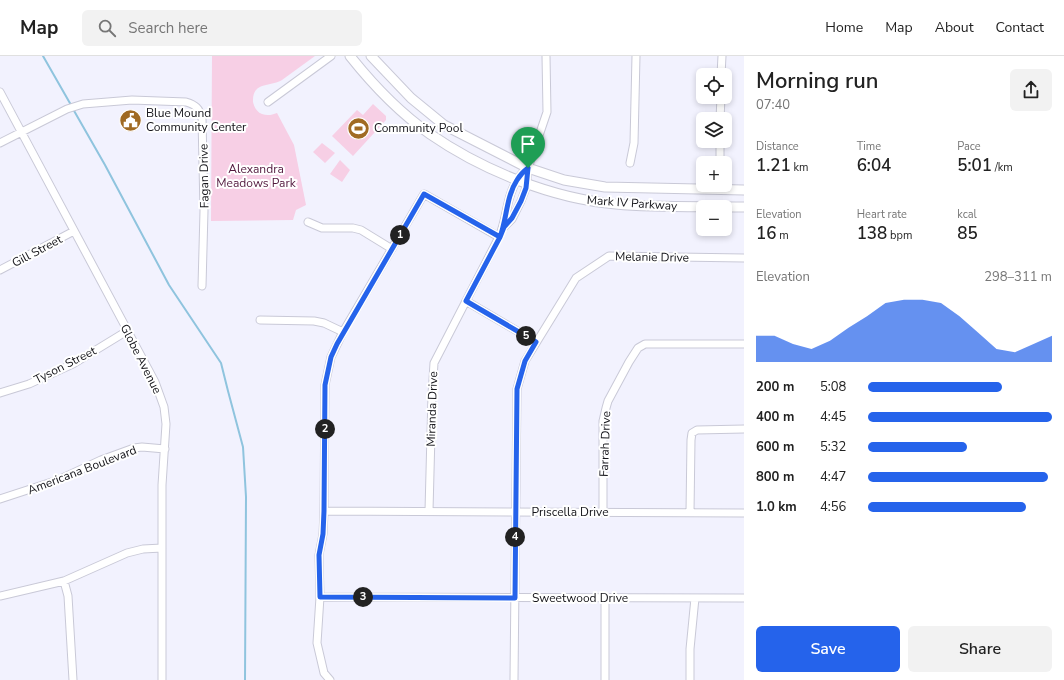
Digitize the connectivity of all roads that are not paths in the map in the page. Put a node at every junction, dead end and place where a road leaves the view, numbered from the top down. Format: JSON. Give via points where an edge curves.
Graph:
{"nodes":[{"id":1,"x":331,"y":56,"type":"edge"},
{"id":2,"x":350,"y":56,"type":"edge"},
{"id":3,"x":371,"y":56,"type":"edge"},
{"id":4,"x":546,"y":56,"type":"edge"},
{"id":5,"x":636,"y":56,"type":"edge"},
{"id":6,"x":722,"y":56,"type":"edge"},
{"id":7,"x":721,"y":68,"type":"edge"},
{"id":8,"x":0,"y":92,"type":"edge"},
{"id":9,"x":268,"y":102,"type":"dead end"},
{"id":10,"x":21,"y":131,"type":"junction"},
{"id":11,"x":0,"y":143,"type":"edge"},
{"id":12,"x":630,"y":163,"type":"dead end"},
{"id":13,"x":528,"y":168,"type":"junction"},
{"id":14,"x":517,"y":179,"type":"junction"},
{"id":15,"x":526,"y":183,"type":"junction"},
{"id":16,"x":696,"y":187,"type":"edge"},
{"id":17,"x":732,"y":188,"type":"edge"},
{"id":18,"x":744,"y":190,"type":"edge"},
{"id":19,"x":744,"y":207,"type":"edge"},
{"id":20,"x":308,"y":222,"type":"dead end"},
{"id":21,"x":504,"y":227,"type":"junction"},
{"id":22,"x":74,"y":231,"type":"junction"},
{"id":23,"x":500,"y":237,"type":"junction"},
{"id":24,"x":392,"y":249,"type":"junction"},
{"id":25,"x":744,"y":258,"type":"edge"},
{"id":26,"x":0,"y":270,"type":"edge"},
{"id":27,"x":202,"y":286,"type":"dead end"},
{"id":28,"x":466,"y":301,"type":"junction"},
{"id":29,"x":260,"y":320,"type":"dead end"},
{"id":30,"x":127,"y":331,"type":"junction"},
{"id":31,"x":343,"y":332,"type":"junction"},
{"id":32,"x":536,"y":342,"type":"junction"},
{"id":33,"x":744,"y":344,"type":"edge"},
{"id":34,"x":0,"y":393,"type":"edge"},
{"id":35,"x":744,"y":429,"type":"edge"},
{"id":36,"x":165,"y":449,"type":"junction"},
{"id":37,"x":0,"y":499,"type":"edge"},
{"id":38,"x":324,"y":511,"type":"junction"},
{"id":39,"x":429,"y":511,"type":"junction"},
{"id":40,"x":516,"y":512,"type":"junction"},
{"id":41,"x":603,"y":512,"type":"junction"},
{"id":42,"x":690,"y":513,"type":"junction"},
{"id":43,"x":744,"y":513,"type":"edge"},
{"id":44,"x":162,"y":548,"type":"junction"},
{"id":45,"x":64,"y":581,"type":"junction"},
{"id":46,"x":0,"y":596,"type":"edge"},
{"id":47,"x":320,"y":597,"type":"junction"},
{"id":48,"x":515,"y":598,"type":"junction"},
{"id":49,"x":605,"y":598,"type":"junction"},
{"id":50,"x":695,"y":598,"type":"junction"},
{"id":51,"x":744,"y":598,"type":"edge"},
{"id":52,"x":73,"y":680,"type":"edge"},
{"id":53,"x":162,"y":680,"type":"edge"},
{"id":54,"x":330,"y":680,"type":"edge"},
{"id":55,"x":514,"y":680,"type":"edge"},
{"id":56,"x":605,"y":680,"type":"edge"},
{"id":57,"x":690,"y":680,"type":"edge"}],
"edges":[{"from":1,"to":9,"type":"street"},
{"from":2,"to":14,"type":"main road","name":"Mark IV Parkway","via":[[370,81],[430,134],[473,159]]},
{"from":3,"to":13,"type":"main road","name":"Mark IV Parkway","via":[[411,98],[444,125]]},
{"from":4,"to":13,"type":"street","name":"Miranda Drive","via":[[547,112]]},
{"from":5,"to":12,"type":"street","via":[[634,143]]},
{"from":6,"to":7,"type":"street"},
{"from":8,"to":10,"type":"street","name":"Globe Avenue"},
{"from":10,"to":11,"type":"street","name":"Fagan Drive"},
{"from":10,"to":22,"type":"street","name":"Globe Avenue"},
{"from":10,"to":27,"type":"street","name":"Fagan Drive","via":[[83,104],[132,100],[195,104],[202,118]]},
{"from":13,"to":14,"type":"street","name":"Miranda Drive"},
{"from":13,"to":15,"type":"street","name":"Miranda Drive"},
{"from":13,"to":16,"type":"main road","name":"Mark IV Parkway","via":[[564,180],[605,187]]},
{"from":14,"to":15,"type":"main road","name":"Mark IV Parkway"},
{"from":14,"to":21,"type":"street","name":"Miranda Drive","via":[[505,213]]},
{"from":15,"to":19,"type":"main road","name":"Mark IV Parkway","via":[[580,199],[616,204]]},
{"from":15,"to":21,"type":"street","name":"Miranda Drive","via":[[518,209]]},
{"from":17,"to":18,"type":"main road","name":"Mark IV Parkway"},
{"from":20,"to":24,"type":"street","via":[[322,228],[361,230]]},
{"from":21,"to":23,"type":"street","name":"Miranda Drive"},
{"from":22,"to":26,"type":"street","name":"Gill Street"},
{"from":22,"to":30,"type":"street","name":"Globe Avenue"},
{"from":23,"to":24,"type":"street","via":[[424,194]]},
{"from":23,"to":28,"type":"street","name":"Miranda Drive"},
{"from":24,"to":31,"type":"street"},
{"from":25,"to":32,"type":"street","name":"Melanie Drive","via":[[609,256],[576,278]]},
{"from":28,"to":32,"type":"street"},
{"from":28,"to":39,"type":"street","name":"Miranda Drive","via":[[434,363]]},
{"from":29,"to":31,"type":"street","via":[[314,321]]},
{"from":30,"to":34,"type":"street","name":"Tyson Street","via":[[73,364],[29,384]]},
{"from":30,"to":36,"type":"street","name":"Globe Avenue","via":[[161,398],[166,420]]},
{"from":31,"to":38,"type":"street","via":[[331,357],[325,385]]},
{"from":32,"to":40,"type":"street","name":"Melanie Drive","via":[[525,361],[517,389]]},
{"from":33,"to":41,"type":"street","name":"Farrah Drive","via":[[646,344],[638,348],[617,383],[603,421]]},
{"from":35,"to":42,"type":"street","via":[[697,430],[692,433]]},
{"from":36,"to":37,"type":"street","name":"Americana Boulevard","via":[[134,448],[58,480]]},
{"from":36,"to":44,"type":"street","name":"Globe Avenue"},
{"from":38,"to":39,"type":"street","name":"Priscella Drive"},
{"from":38,"to":47,"type":"street","via":[[319,555]]},
{"from":39,"to":40,"type":"street","name":"Priscella Drive"},
{"from":40,"to":41,"type":"street","name":"Priscella Drive"},
{"from":40,"to":48,"type":"street","name":"Melanie Drive"},
{"from":41,"to":42,"type":"street","name":"Priscella Drive"},
{"from":42,"to":43,"type":"street","name":"Priscella Drive"},
{"from":44,"to":45,"type":"street","via":[[127,553]]},
{"from":44,"to":53,"type":"street","name":"Globe Avenue"},
{"from":45,"to":46,"type":"street"},
{"from":45,"to":52,"type":"street","via":[[68,596]]},
{"from":47,"to":48,"type":"street","name":"Sweetwood Drive"},
{"from":47,"to":54,"type":"street","via":[[317,643],[324,673]]},
{"from":48,"to":49,"type":"street","name":"Sweetwood Drive"},
{"from":48,"to":55,"type":"street","name":"Melanie Drive"},
{"from":49,"to":50,"type":"street","name":"Sweetwood Drive"},
{"from":49,"to":56,"type":"street"},
{"from":50,"to":51,"type":"street","name":"Sweetwood Drive"},
{"from":50,"to":57,"type":"street"}]}
